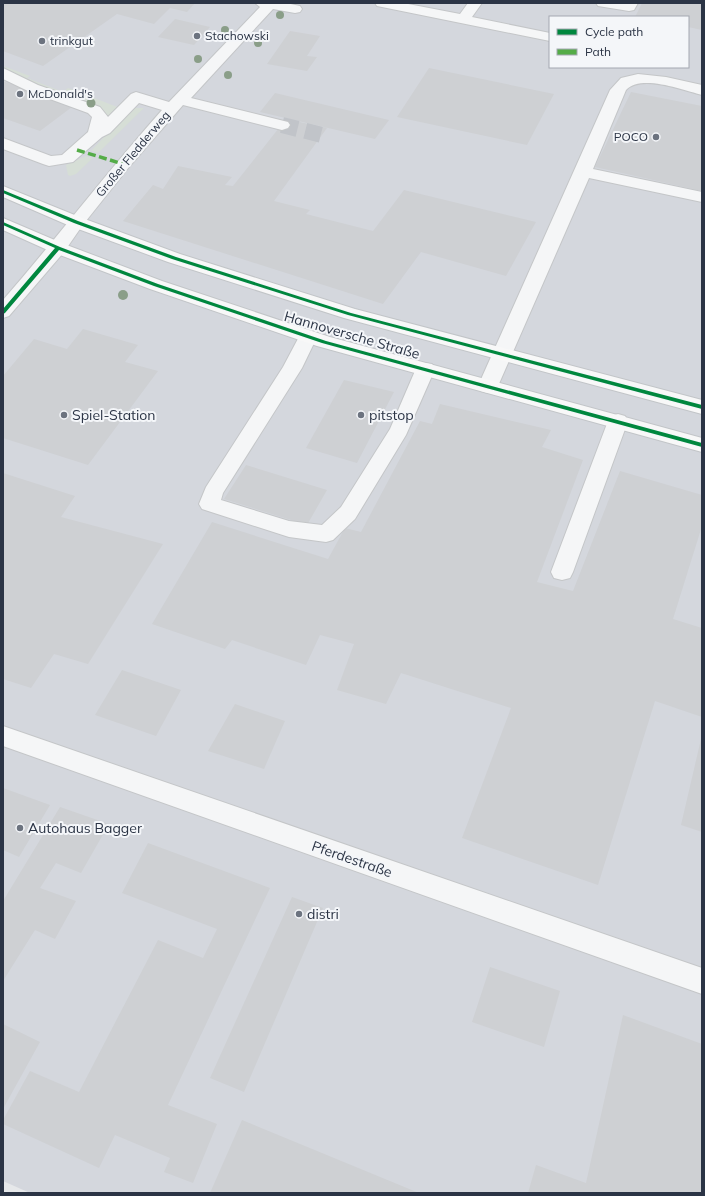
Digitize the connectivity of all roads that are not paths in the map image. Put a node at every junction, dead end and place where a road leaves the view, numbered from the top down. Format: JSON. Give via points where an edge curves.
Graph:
{"nodes":[{"id":1,"x":382,"y":3,"type":"edge"},
{"id":2,"x":475,"y":3,"type":"edge"},
{"id":3,"x":603,"y":3,"type":"edge"},
{"id":4,"x":630,"y":3,"type":"edge"},
{"id":5,"x":268,"y":4,"type":"edge"},
{"id":6,"x":295,"y":9,"type":"dead end"},
{"id":7,"x":464,"y":20,"type":"junction"},
{"id":8,"x":549,"y":37,"type":"edge"},
{"id":9,"x":3,"y":73,"type":"edge"},
{"id":10,"x":702,"y":90,"type":"edge"},
{"id":11,"x":176,"y":104,"type":"junction"},
{"id":12,"x":282,"y":125,"type":"tunnel mouth"},
{"id":13,"x":96,"y":134,"type":"junction"},
{"id":14,"x":3,"y":143,"type":"edge"},
{"id":15,"x":583,"y":172,"type":"junction"},
{"id":16,"x":3,"y":191,"type":"edge"},
{"id":17,"x":702,"y":197,"type":"edge"},
{"id":18,"x":76,"y":222,"type":"junction"},
{"id":19,"x":3,"y":223,"type":"edge"},
{"id":20,"x":58,"y":248,"type":"junction"},
{"id":21,"x":3,"y":312,"type":"edge"},
{"id":22,"x":308,"y":337,"type":"junction"},
{"id":23,"x":502,"y":354,"type":"junction"},
{"id":24,"x":425,"y":369,"type":"junction"},
{"id":25,"x":488,"y":386,"type":"junction"},
{"id":26,"x":702,"y":407,"type":"edge"},
{"id":27,"x":618,"y":421,"type":"junction"},
{"id":28,"x":702,"y":444,"type":"edge"},
{"id":29,"x":562,"y":572,"type":"dead end"},
{"id":30,"x":3,"y":736,"type":"edge"},
{"id":31,"x":702,"y":981,"type":"edge"}],
"edges":[{"from":1,"to":7,"type":"street"},
{"from":2,"to":7,"type":"street"},
{"from":3,"to":4,"type":"street","via":[[629,8]]},
{"from":5,"to":6,"type":"street"},
{"from":5,"to":11,"type":"street","name":"Großer Fledderweg"},
{"from":7,"to":8,"type":"street"},
{"from":9,"to":13,"type":"street","via":[[33,88],[94,110],[100,117]]},
{"from":10,"to":15,"type":"street","via":[[640,79],[622,84]]},
{"from":11,"to":12,"type":"street"},
{"from":11,"to":13,"type":"street","via":[[136,97],[104,130]]},
{"from":11,"to":18,"type":"street","name":"Großer Fledderweg"},
{"from":13,"to":14,"type":"street","via":[[67,160],[49,160]]},
{"from":15,"to":17,"type":"street"},
{"from":15,"to":23,"type":"street"},
{"from":16,"to":18,"type":"main road","name":"Hannoversche Straße"},
{"from":18,"to":20,"type":"street","name":"Großer Fledderweg"},
{"from":18,"to":23,"type":"main road","name":"Hannoversche Straße","via":[[174,258],[350,314]]},
{"from":19,"to":20,"type":"main road","name":"Hannoversche Straße"},
{"from":20,"to":21,"type":"street","name":"Großer Fledderweg"},
{"from":20,"to":22,"type":"main road","name":"Hannoversche Straße"},
{"from":22,"to":24,"type":"main road","name":"Hannoversche Straße"},
{"from":22,"to":24,"type":"street","via":[[292,368],[213,492],[209,504],[289,529],[326,534],[348,512],[399,430]]},
{"from":23,"to":25,"type":"street"},
{"from":23,"to":26,"type":"main road","name":"Hannoversche Straße"},
{"from":24,"to":25,"type":"main road","name":"Hannoversche Straße"},
{"from":25,"to":27,"type":"main road","name":"Hannoversche Straße"},
{"from":27,"to":28,"type":"main road","name":"Hannoversche Straße"},
{"from":27,"to":29,"type":"street"},
{"from":30,"to":31,"type":"street","name":"Pferdestraße"}]}
